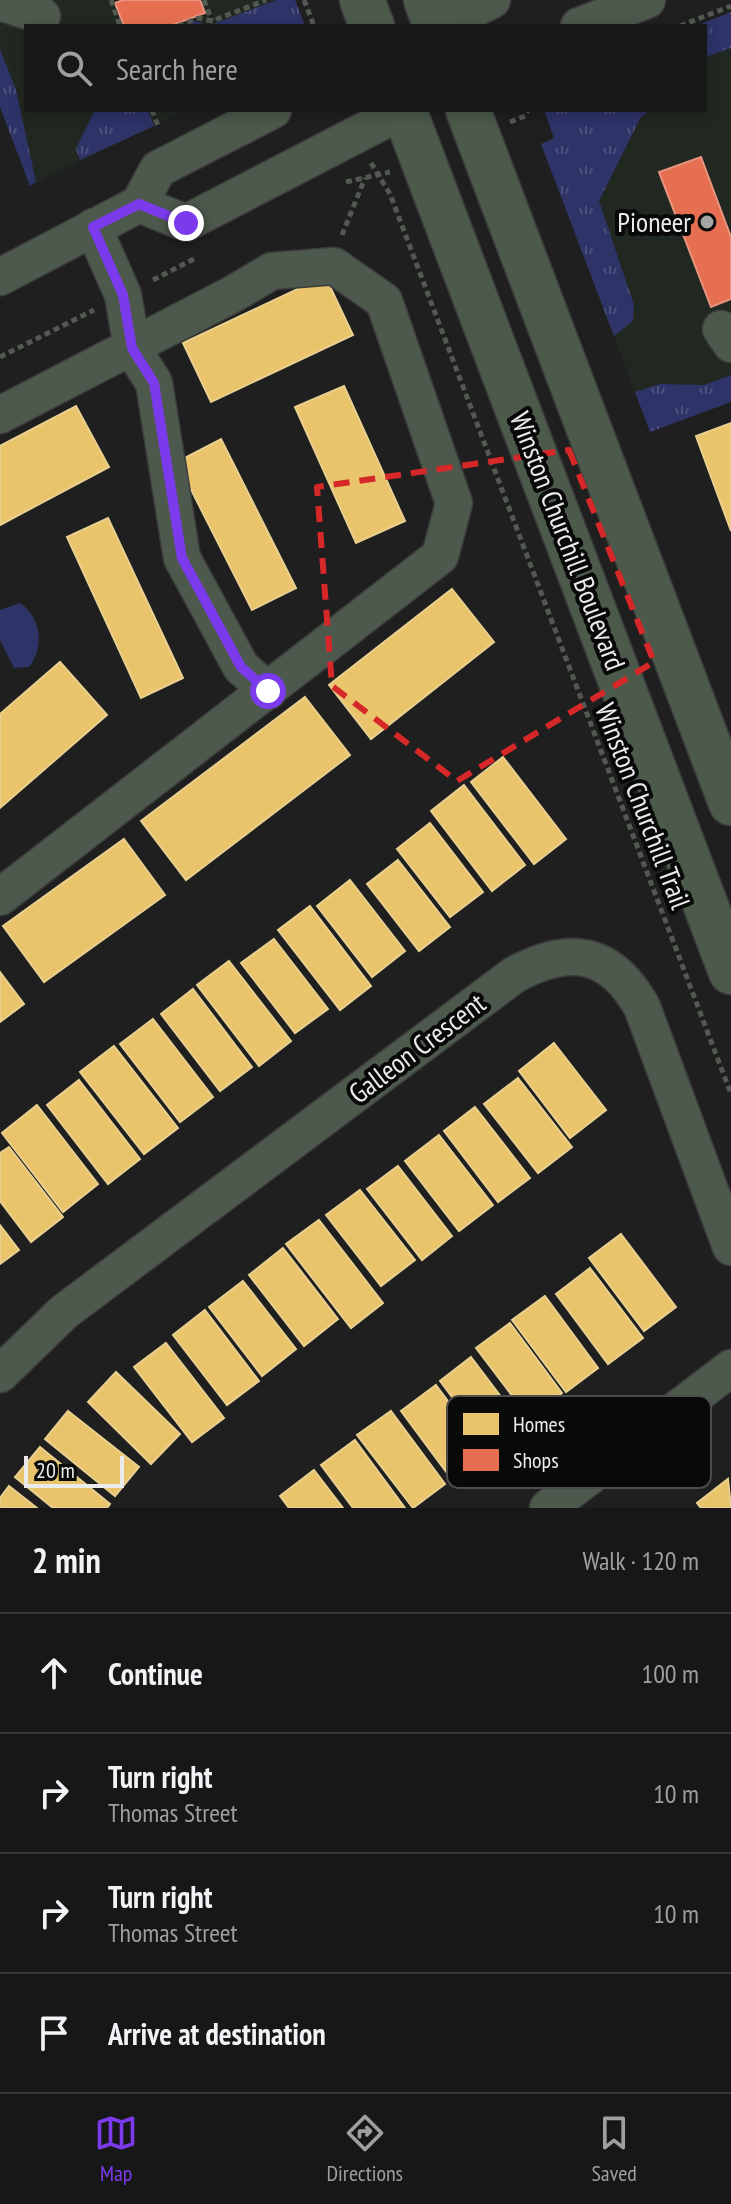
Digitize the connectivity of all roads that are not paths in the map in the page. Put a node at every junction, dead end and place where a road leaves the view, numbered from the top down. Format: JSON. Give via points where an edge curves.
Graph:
{"nodes":[{"id":1,"x":362,"y":0,"type":"edge"},
{"id":2,"x":426,"y":0,"type":"edge"},
{"id":3,"x":492,"y":0,"type":"edge"},
{"id":4,"x":647,"y":0,"type":"edge"},
{"id":5,"x":0,"y":2,"type":"edge"},
{"id":6,"x":42,"y":16,"type":"dead end"},
{"id":7,"x":371,"y":24,"type":"edge"},
{"id":8,"x":437,"y":24,"type":"edge"},
{"id":9,"x":442,"y":24,"type":"edge"},
{"id":10,"x":584,"y":24,"type":"edge"},
{"id":11,"x":269,"y":112,"type":"edge"},
{"id":12,"x":400,"y":112,"type":"edge"},
{"id":13,"x":405,"y":112,"type":"edge"},
{"id":14,"x":469,"y":112,"type":"edge"},
{"id":15,"x":139,"y":204,"type":"junction"},
{"id":16,"x":93,"y":227,"type":"junction"},
{"id":17,"x":0,"y":277,"type":"edge"},
{"id":18,"x":132,"y":348,"type":"junction"},
{"id":19,"x":0,"y":415,"type":"edge"},
{"id":20,"x":268,"y":691,"type":"junction"},
{"id":21,"x":729,"y":794,"type":"edge"},
{"id":22,"x":0,"y":897,"type":"edge"},
{"id":23,"x":731,"y":972,"type":"edge"},
{"id":24,"x":731,"y":1247,"type":"edge"},
{"id":25,"x":731,"y":1368,"type":"edge"},
{"id":26,"x":0,"y":1374,"type":"edge"},
{"id":27,"x":694,"y":1396,"type":"edge"},
{"id":28,"x":574,"y":1488,"type":"edge"},
{"id":29,"x":548,"y":1508,"type":"edge"}],
"edges":[{"from":1,"to":7,"type":"main road"},
{"from":2,"to":8,"type":"main road"},
{"from":3,"to":9,"type":"street"},
{"from":4,"to":10,"type":"street"},
{"from":5,"to":6,"type":"street"},
{"from":11,"to":15,"type":"street","via":[[158,169]]},
{"from":12,"to":15,"type":"street","via":[[186,223]]},
{"from":13,"to":23,"type":"main road","name":"Winston Churchill Boulevard"},
{"from":14,"to":21,"type":"main road"},
{"from":15,"to":16,"type":"street"},
{"from":16,"to":17,"type":"street"},
{"from":16,"to":18,"type":"street","via":[[123,295]]},
{"from":18,"to":19,"type":"street"},
{"from":18,"to":20,"type":"street","via":[[154,383],[182,558],[241,667]]},
{"from":18,"to":20,"type":"street","via":[[272,271],[334,266],[384,301],[454,503],[440,556]]},
{"from":20,"to":22,"type":"street"},
{"from":24,"to":26,"type":"street","name":"Galleon Crescent","via":[[642,1007],[611,970],[563,955],[514,975],[64,1312]]},
{"from":25,"to":27,"type":"street"},
{"from":28,"to":29,"type":"street"}]}
